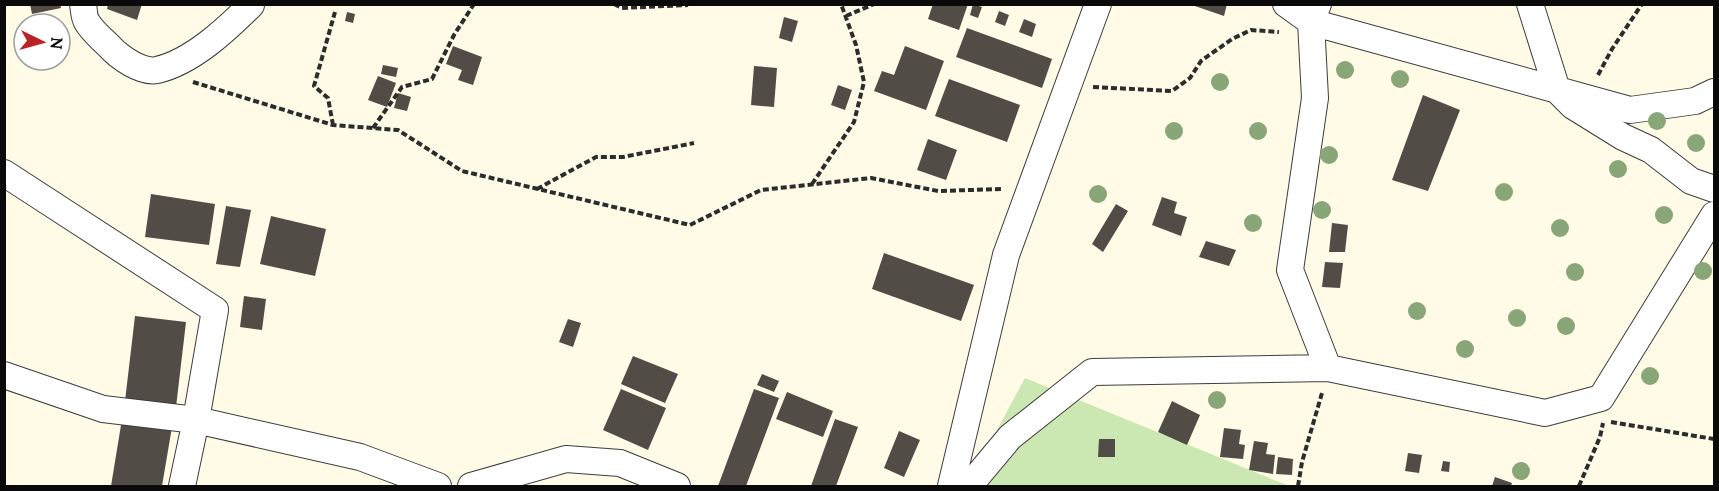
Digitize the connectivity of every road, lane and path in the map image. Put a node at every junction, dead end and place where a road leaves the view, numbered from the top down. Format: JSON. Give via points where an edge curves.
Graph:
{"nodes":[{"id":1,"x":83,"y":4,"type":"edge"},
{"id":2,"x":474,"y":4,"type":"edge"},
{"id":3,"x":615,"y":4,"type":"edge"},
{"id":4,"x":841,"y":4,"type":"edge"},
{"id":5,"x":874,"y":4,"type":"edge"},
{"id":6,"x":1098,"y":4,"type":"edge"},
{"id":7,"x":1286,"y":4,"type":"edge"},
{"id":8,"x":1530,"y":4,"type":"edge"},
{"id":9,"x":1642,"y":4,"type":"edge"},
{"id":10,"x":251,"y":5,"type":"edge"},
{"id":11,"x":688,"y":5,"type":"edge"},
{"id":12,"x":335,"y":12,"type":"dead end"},
{"id":13,"x":846,"y":16,"type":"junction"},
{"id":14,"x":1314,"y":21,"type":"edge"},
{"id":15,"x":155,"y":70,"type":"junction"},
{"id":16,"x":1068,"y":86,"type":"junction"},
{"id":17,"x":1557,"y":90,"type":"junction"},
{"id":18,"x":1714,"y":92,"type":"edge"},
{"id":19,"x":1586,"y":98,"type":"junction"},
{"id":20,"x":333,"y":125,"type":"junction"},
{"id":21,"x":373,"y":128,"type":"junction"},
{"id":22,"x":694,"y":143,"type":"dead end"},
{"id":23,"x":4,"y":173,"type":"edge"},
{"id":24,"x":811,"y":185,"type":"junction"},
{"id":25,"x":537,"y":189,"type":"junction"},
{"id":26,"x":1030,"y":189,"type":"junction"},
{"id":27,"x":1714,"y":189,"type":"edge"},
{"id":28,"x":1714,"y":215,"type":"edge"},
{"id":29,"x":1328,"y":368,"type":"junction"},
{"id":30,"x":4,"y":375,"type":"edge"},
{"id":31,"x":196,"y":420,"type":"junction"},
{"id":32,"x":1714,"y":439,"type":"edge"},
{"id":33,"x":182,"y":486,"type":"edge"},
{"id":34,"x":438,"y":486,"type":"edge"},
{"id":35,"x":471,"y":486,"type":"edge"},
{"id":36,"x":677,"y":486,"type":"edge"},
{"id":37,"x":951,"y":486,"type":"edge"},
{"id":38,"x":969,"y":486,"type":"edge"},
{"id":39,"x":1298,"y":486,"type":"edge"},
{"id":40,"x":1579,"y":486,"type":"edge"}],
"edges":[{"from":1,"to":15,"type":"street","via":[[87,21],[118,56]]},
{"from":2,"to":21,"type":"path","via":[[432,79],[402,87]]},
{"from":3,"to":11,"type":"path","via":[[622,8]]},
{"from":4,"to":13,"type":"path"},
{"from":5,"to":13,"type":"path"},
{"from":6,"to":16,"type":"street"},
{"from":7,"to":14,"type":"street"},
{"from":8,"to":17,"type":"street"},
{"from":9,"to":19,"type":"path"},
{"from":10,"to":15,"type":"street","via":[[203,48]]},
{"from":12,"to":20,"type":"path","via":[[314,86],[328,98]]},
{"from":13,"to":24,"type":"path","via":[[864,82],[854,122]]},
{"from":14,"to":16,"type":"path","via":[[1277,32],[1251,30],[1232,39],[1201,61],[1190,78],[1172,91]]},
{"from":14,"to":17,"type":"street"},
{"from":14,"to":29,"type":"street","via":[[1315,98],[1290,270]]},
{"from":15,"to":20,"type":"path"},
{"from":16,"to":26,"type":"street"},
{"from":17,"to":19,"type":"street"},
{"from":17,"to":27,"type":"street","via":[[1573,106],[1651,150],[1690,181]]},
{"from":18,"to":19,"type":"street","via":[[1695,101],[1630,110]]},
{"from":20,"to":21,"type":"path"},
{"from":21,"to":25,"type":"path","via":[[398,130],[462,171]]},
{"from":22,"to":25,"type":"path","via":[[622,157],[596,157]]},
{"from":23,"to":31,"type":"street","via":[[215,310]]},
{"from":24,"to":25,"type":"path","via":[[761,190],[690,225]]},
{"from":24,"to":26,"type":"path","via":[[871,178],[938,191]]},
{"from":26,"to":37,"type":"street","via":[[1006,255]]},
{"from":28,"to":29,"type":"street","via":[[1601,398],[1545,413]]},
{"from":29,"to":38,"type":"street","via":[[1092,372],[1010,437]]},
{"from":29,"to":39,"type":"path"},
{"from":30,"to":31,"type":"street","via":[[103,409]]},
{"from":31,"to":33,"type":"street"},
{"from":31,"to":34,"type":"street","via":[[360,457]]},
{"from":32,"to":40,"type":"path","via":[[1603,420]]},
{"from":35,"to":36,"type":"street","via":[[566,459],[620,463]]}]}
